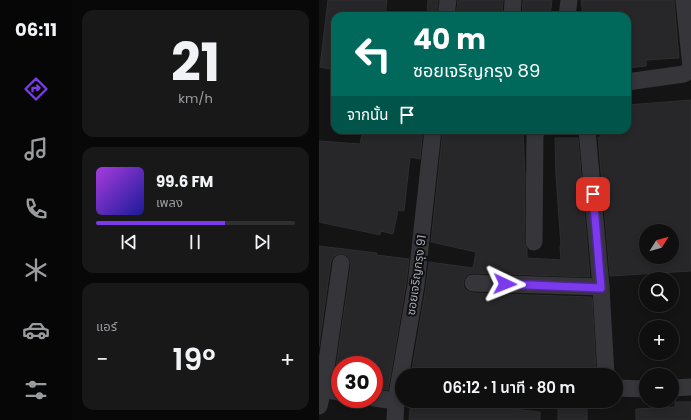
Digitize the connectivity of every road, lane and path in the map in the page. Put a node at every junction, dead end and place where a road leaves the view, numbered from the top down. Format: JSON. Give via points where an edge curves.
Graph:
{"nodes":[{"id":1,"x":448,"y":0,"type":"edge"},
{"id":2,"x":513,"y":0,"type":"edge"},
{"id":3,"x":569,"y":0,"type":"edge"},
{"id":4,"x":577,"y":0,"type":"edge"},
{"id":5,"x":684,"y":0,"type":"edge"},
{"id":6,"x":446,"y":12,"type":"edge"},
{"id":7,"x":512,"y":12,"type":"edge"},
{"id":8,"x":568,"y":12,"type":"edge"},
{"id":9,"x":578,"y":12,"type":"edge"},
{"id":10,"x":631,"y":81,"type":"edge"},
{"id":11,"x":433,"y":134,"type":"edge"},
{"id":12,"x":535,"y":134,"type":"edge"},
{"id":13,"x":587,"y":134,"type":"edge"},
{"id":14,"x":534,"y":242,"type":"dead end"},
{"id":15,"x":341,"y":263,"type":"dead end"},
{"id":16,"x":473,"y":283,"type":"dead end"},
{"id":17,"x":601,"y":288,"type":"junction"},
{"id":18,"x":402,"y":368,"type":"edge"},
{"id":19,"x":606,"y":368,"type":"edge"},
{"id":20,"x":691,"y":387,"type":"edge"},
{"id":21,"x":639,"y":388,"type":"edge"},
{"id":22,"x":679,"y":388,"type":"edge"},
{"id":23,"x":623,"y":389,"type":"edge"},
{"id":24,"x":331,"y":393,"type":"edge"},
{"id":25,"x":320,"y":395,"type":"edge"},
{"id":26,"x":383,"y":399,"type":"edge"},
{"id":27,"x":395,"y":401,"type":"edge"},
{"id":28,"x":396,"y":408,"type":"edge"},
{"id":29,"x":395,"y":420,"type":"edge"}],
"edges":[{"from":1,"to":6,"type":"street"},
{"from":2,"to":7,"type":"street"},
{"from":3,"to":8,"type":"street"},
{"from":4,"to":9,"type":"street"},
{"from":5,"to":10,"type":"street","via":[[690,70],[684,74]]},
{"from":11,"to":18,"type":"street","name":"ซอยเจริญกรุง 91","via":[[416,285]]},
{"from":12,"to":14,"type":"street"},
{"from":13,"to":17,"type":"street"},
{"from":15,"to":25,"type":"street"},
{"from":16,"to":17,"type":"street"},
{"from":17,"to":19,"type":"street"},
{"from":20,"to":22,"type":"street"},
{"from":21,"to":23,"type":"street"},
{"from":24,"to":25,"type":"street"},
{"from":26,"to":27,"type":"street"},
{"from":28,"to":29,"type":"street","name":"ซอยเจริญกรุง 91"}]}
